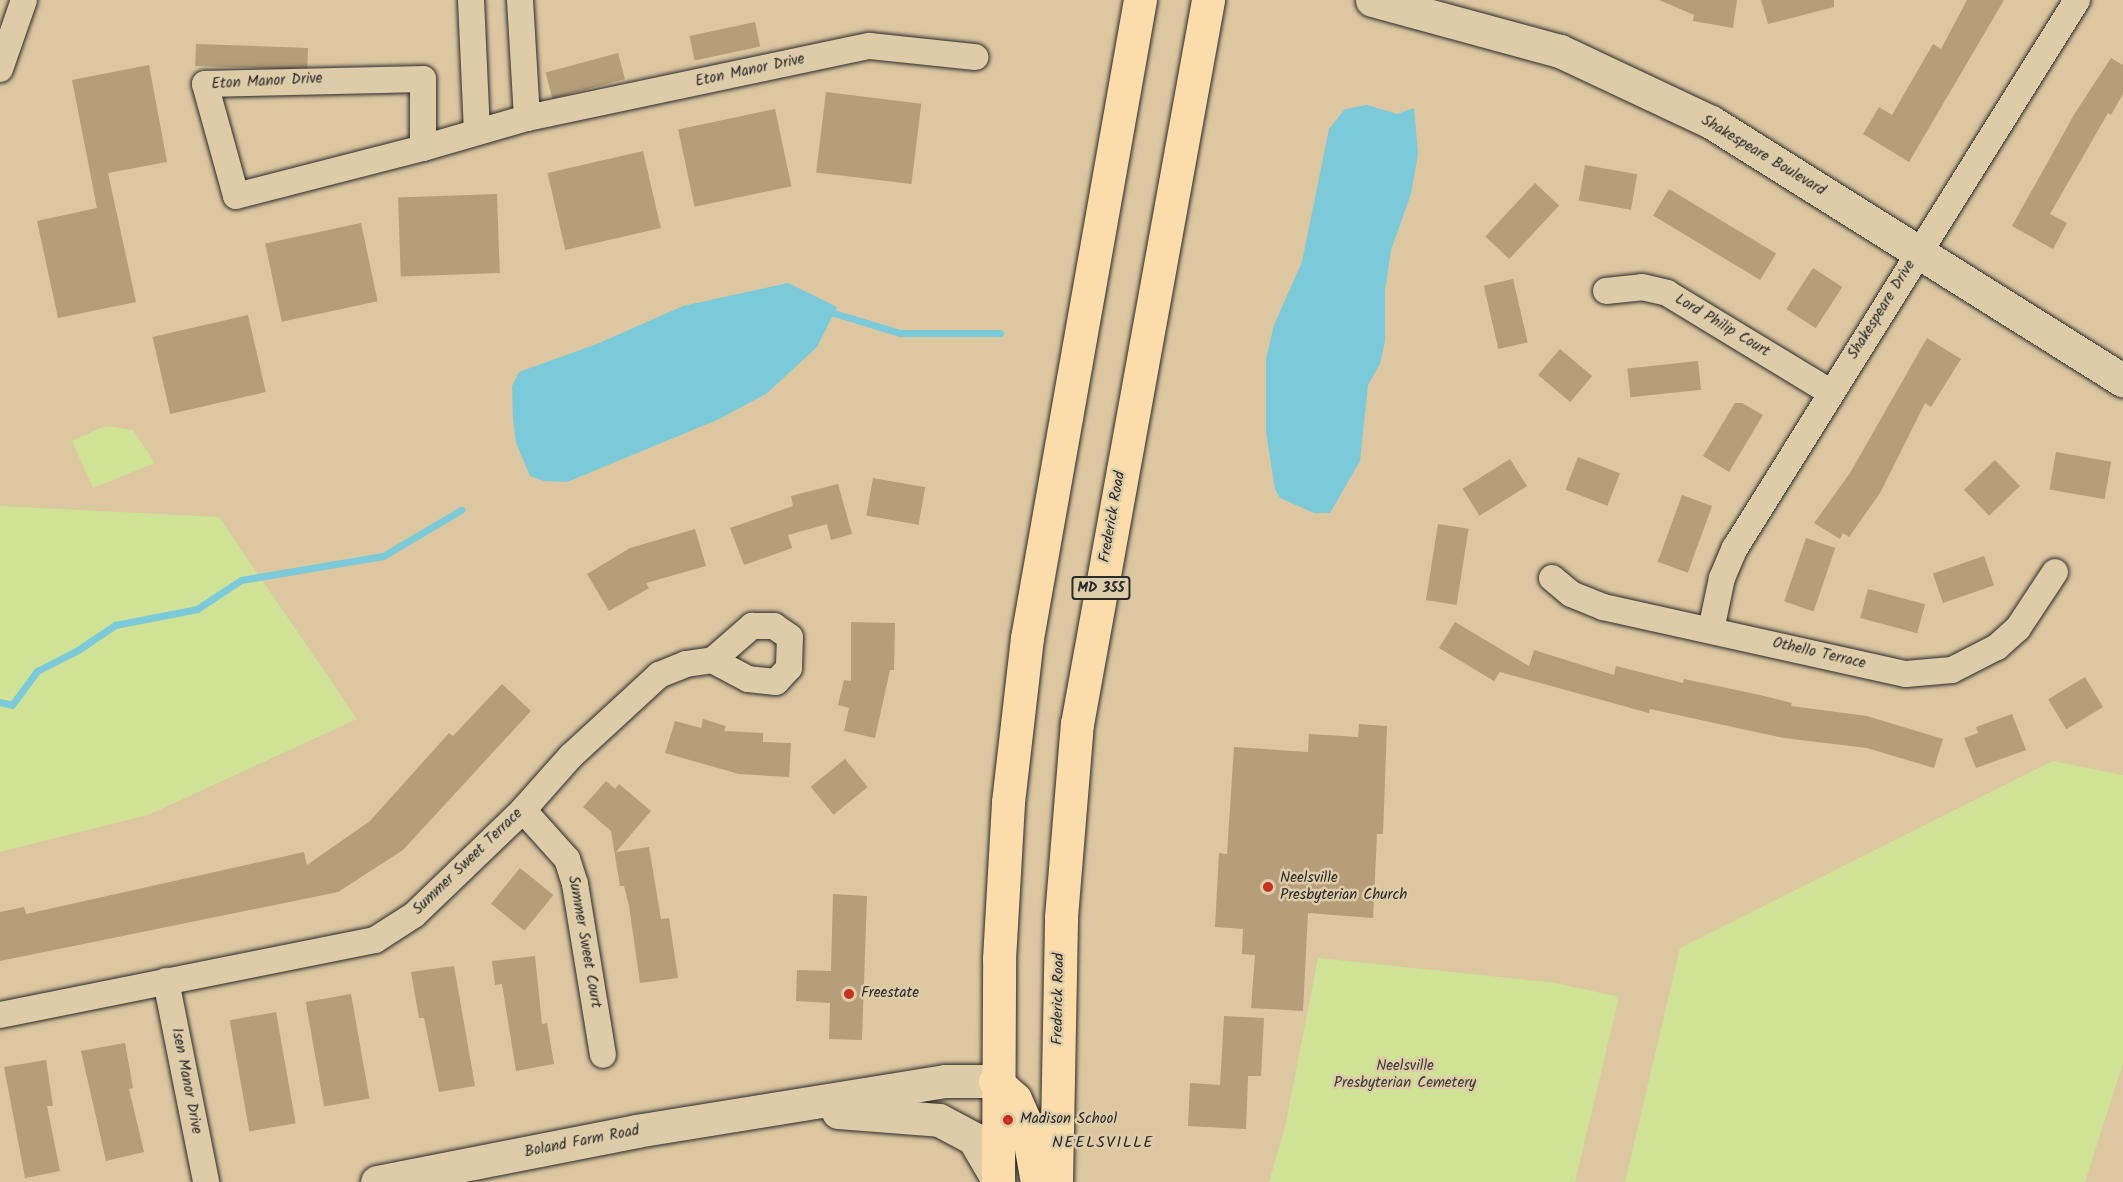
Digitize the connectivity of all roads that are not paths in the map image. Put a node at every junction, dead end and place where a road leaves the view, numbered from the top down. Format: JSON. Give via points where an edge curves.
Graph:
{"nodes":[{"id":1,"x":24,"y":0,"type":"edge"},
{"id":2,"x":471,"y":0,"type":"edge"},
{"id":3,"x":520,"y":0,"type":"edge"},
{"id":4,"x":1140,"y":0,"type":"edge"},
{"id":5,"x":1208,"y":0,"type":"edge"},
{"id":6,"x":1372,"y":0,"type":"edge"},
{"id":7,"x":2077,"y":0,"type":"edge"},
{"id":8,"x":975,"y":57,"type":"dead end"},
{"id":9,"x":0,"y":69,"type":"edge"},
{"id":10,"x":527,"y":118,"type":"junction"},
{"id":11,"x":477,"y":131,"type":"junction"},
{"id":12,"x":423,"y":148,"type":"junction"},
{"id":13,"x":1919,"y":251,"type":"junction"},
{"id":14,"x":1606,"y":291,"type":"dead end"},
{"id":15,"x":2123,"y":380,"type":"edge"},
{"id":16,"x":1830,"y":392,"type":"junction"},
{"id":17,"x":2055,"y":572,"type":"dead end"},
{"id":18,"x":1552,"y":578,"type":"dead end"},
{"id":19,"x":1712,"y":630,"type":"junction"},
{"id":20,"x":712,"y":660,"type":"dead end"},
{"id":21,"x":523,"y":810,"type":"junction"},
{"id":22,"x":166,"y":981,"type":"junction"},
{"id":23,"x":0,"y":1015,"type":"edge"},
{"id":24,"x":603,"y":1055,"type":"dead end"},
{"id":25,"x":995,"y":1081,"type":"junction"},
{"id":26,"x":788,"y":1109,"type":"junction"},
{"id":27,"x":998,"y":1181,"type":"edge"},
{"id":28,"x":206,"y":1182,"type":"edge"},
{"id":29,"x":377,"y":1182,"type":"edge"},
{"id":30,"x":1037,"y":1182,"type":"edge"},
{"id":31,"x":1056,"y":1182,"type":"edge"}],
"edges":[{"from":1,"to":9,"type":"street"},
{"from":2,"to":11,"type":"street"},
{"from":3,"to":10,"type":"street"},
{"from":4,"to":25,"type":"main road","via":[[1027,638],[1008,802]]},
{"from":5,"to":31,"type":"main road","name":"Frederick Road","number":"MD 355","via":[[1077,724],[1061,917]]},
{"from":6,"to":13,"type":"street","name":"Shakespeare Boulevard","via":[[1560,51],[1711,122]]},
{"from":7,"to":13,"type":"street","name":"Shakespeare Drive"},
{"from":8,"to":10,"type":"street","name":"Eton Manor Drive","via":[[870,46]]},
{"from":10,"to":11,"type":"street","name":"Eton Manor Drive"},
{"from":11,"to":12,"type":"street","name":"Eton Manor Drive"},
{"from":12,"to":12,"type":"street","name":"Eton Manor Drive","via":[[236,196],[205,84],[423,79]]},
{"from":13,"to":15,"type":"street","name":"Shakespeare Boulevard"},
{"from":13,"to":16,"type":"street","name":"Shakespeare Drive"},
{"from":14,"to":16,"type":"street","name":"Lord Philip Court","via":[[1642,287],[1667,293]]},
{"from":16,"to":19,"type":"street","name":"Shakespeare Drive","via":[[1735,548],[1722,578]]},
{"from":17,"to":19,"type":"street","name":"Othello Terrace","via":[[2018,628],[1997,647],[1952,670],[1906,674]]},
{"from":18,"to":19,"type":"street","name":"Othello Terrace","via":[[1571,594],[1603,607]]},
{"from":20,"to":21,"type":"street","name":"Summer Sweet Terrace","via":[[686,664],[659,675],[571,756]]},
{"from":21,"to":22,"type":"street","name":"Summer Sweet Terrace","via":[[414,915],[375,940]]},
{"from":21,"to":24,"type":"street","name":"Summer Sweet Court","via":[[567,859],[576,884]]},
{"from":22,"to":23,"type":"street","name":"Summer Sweet Terrace"},
{"from":22,"to":28,"type":"street","name":"Isen Manor Drive"},
{"from":25,"to":26,"type":"street","name":"Boland Farm Road","via":[[945,1081]]},
{"from":25,"to":27,"type":"main road"},
{"from":25,"to":30,"type":"main road","via":[[1015,1099],[1027,1125]]},
{"from":26,"to":27,"type":"street","name":"Boland Farm Road","via":[[939,1120],[974,1139]]},
{"from":26,"to":29,"type":"street","name":"Boland Farm Road","via":[[636,1131]]}]}
